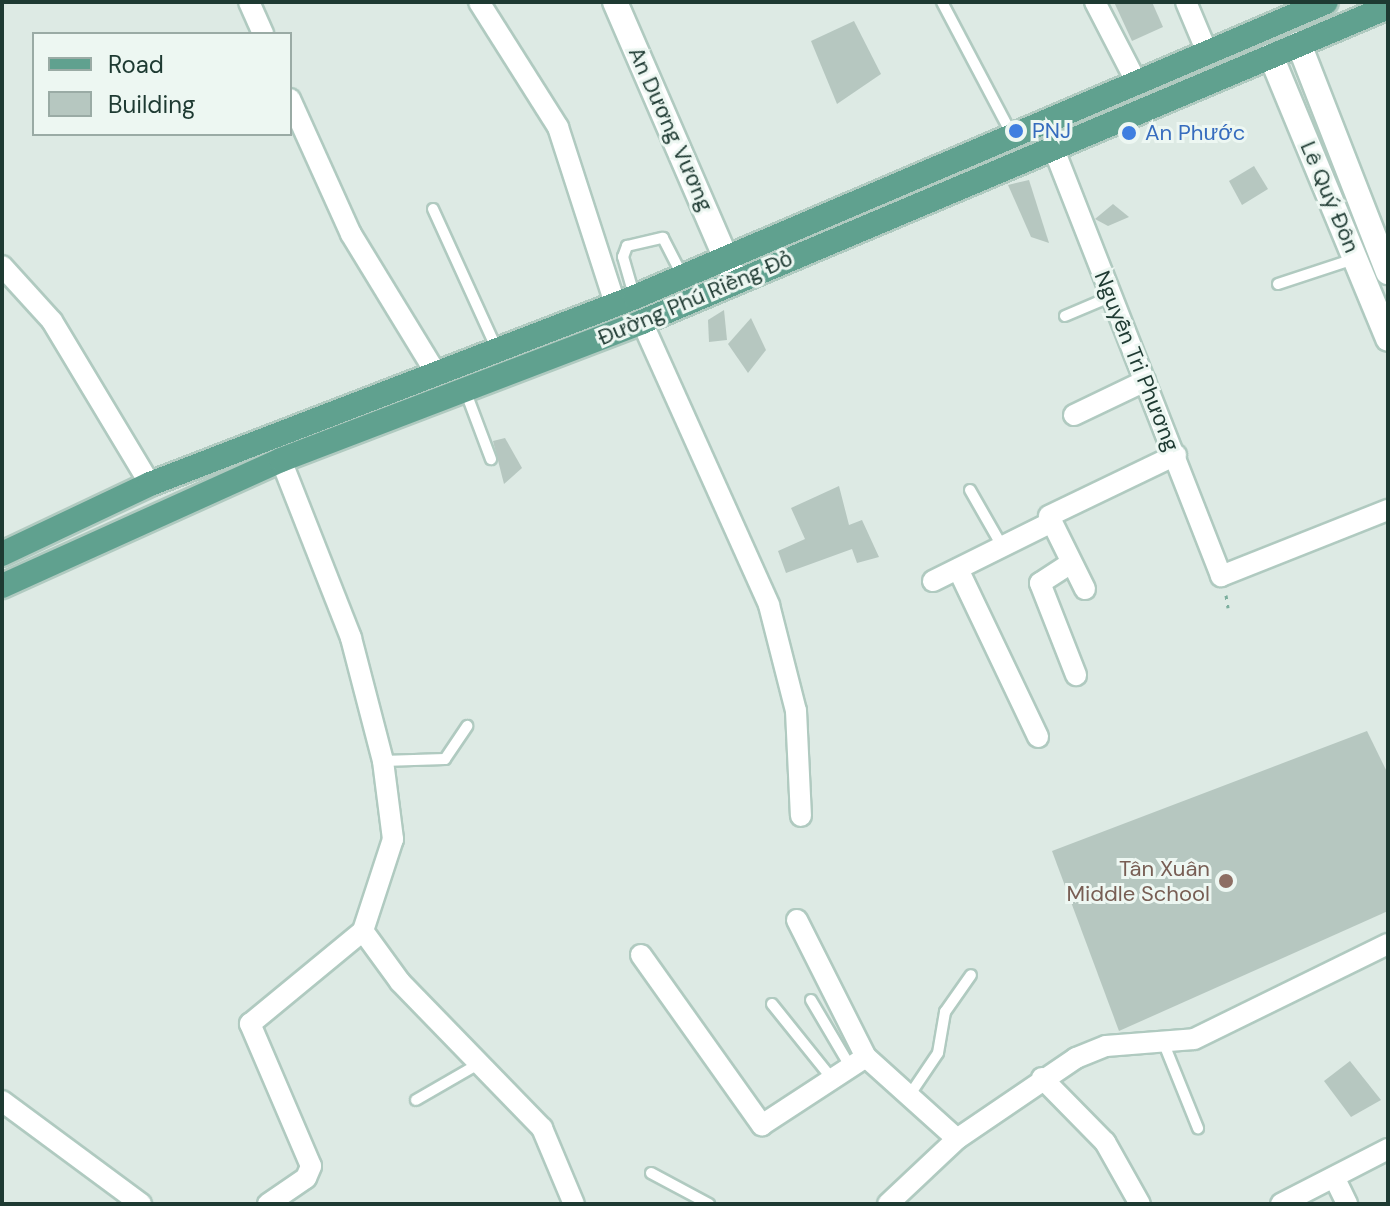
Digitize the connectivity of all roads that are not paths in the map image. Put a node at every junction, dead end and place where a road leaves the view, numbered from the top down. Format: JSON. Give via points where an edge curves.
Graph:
{"nodes":[{"id":1,"x":249,"y":2,"type":"edge"},
{"id":2,"x":479,"y":2,"type":"edge"},
{"id":3,"x":615,"y":2,"type":"edge"},
{"id":4,"x":942,"y":2,"type":"edge"},
{"id":5,"x":1095,"y":2,"type":"edge"},
{"id":6,"x":1186,"y":2,"type":"edge"},
{"id":7,"x":1316,"y":4,"type":"edge"},
{"id":8,"x":1388,"y":7,"type":"edge"},
{"id":9,"x":1290,"y":18,"type":"junction"},
{"id":10,"x":1260,"y":31,"type":"junction"},
{"id":11,"x":262,"y":32,"type":"edge"},
{"id":12,"x":1299,"y":44,"type":"junction"},
{"id":13,"x":1207,"y":52,"type":"junction"},
{"id":14,"x":1271,"y":56,"type":"junction"},
{"id":15,"x":1137,"y":83,"type":"junction"},
{"id":16,"x":292,"y":103,"type":"edge"},
{"id":17,"x":1013,"y":137,"type":"junction"},
{"id":18,"x":1053,"y":147,"type":"junction"},
{"id":19,"x":433,"y":209,"type":"dead end"},
{"id":20,"x":727,"y":257,"type":"junction"},
{"id":21,"x":1356,"y":258,"type":"junction"},
{"id":22,"x":2,"y":266,"type":"edge"},
{"id":23,"x":1388,"y":272,"type":"edge"},
{"id":24,"x":683,"y":277,"type":"junction"},
{"id":25,"x":736,"y":281,"type":"junction"},
{"id":26,"x":1278,"y":284,"type":"dead end"},
{"id":27,"x":1110,"y":297,"type":"junction"},
{"id":28,"x":625,"y":301,"type":"junction"},
{"id":29,"x":1065,"y":316,"type":"dead end"},
{"id":30,"x":642,"y":322,"type":"junction"},
{"id":31,"x":1388,"y":339,"type":"edge"},
{"id":32,"x":496,"y":347,"type":"junction"},
{"id":33,"x":434,"y":370,"type":"junction"},
{"id":34,"x":1145,"y":381,"type":"junction"},
{"id":35,"x":465,"y":390,"type":"junction"},
{"id":36,"x":1074,"y":415,"type":"dead end"},
{"id":37,"x":1176,"y":455,"type":"junction"},
{"id":38,"x":491,"y":459,"type":"dead end"},
{"id":39,"x":281,"y":460,"type":"junction"},
{"id":40,"x":150,"y":484,"type":"junction"},
{"id":41,"x":970,"y":490,"type":"dead end"},
{"id":42,"x":1388,"y":510,"type":"edge"},
{"id":43,"x":1050,"y":523,"type":"junction"},
{"id":44,"x":1002,"y":546,"type":"junction"},
{"id":45,"x":2,"y":554,"type":"edge"},
{"id":46,"x":1071,"y":563,"type":"junction"},
{"id":47,"x":958,"y":569,"type":"junction"},
{"id":48,"x":933,"y":581,"type":"dead end"},
{"id":49,"x":2,"y":586,"type":"edge"},
{"id":50,"x":1085,"y":589,"type":"dead end"},
{"id":51,"x":1076,"y":675,"type":"dead end"},
{"id":52,"x":467,"y":726,"type":"dead end"},
{"id":53,"x":1038,"y":737,"type":"dead end"},
{"id":54,"x":383,"y":761,"type":"junction"},
{"id":55,"x":801,"y":816,"type":"dead end"},
{"id":56,"x":797,"y":920,"type":"dead end"},
{"id":57,"x":363,"y":931,"type":"junction"},
{"id":58,"x":1388,"y":944,"type":"edge"},
{"id":59,"x":641,"y":955,"type":"dead end"},
{"id":60,"x":971,"y":975,"type":"dead end"},
{"id":61,"x":811,"y":1000,"type":"dead end"},
{"id":62,"x":772,"y":1004,"type":"dead end"},
{"id":63,"x":1164,"y":1044,"type":"junction"},
{"id":64,"x":858,"y":1062,"type":"junction"},
{"id":65,"x":480,"y":1063,"type":"junction"},
{"id":66,"x":1042,"y":1078,"type":"junction"},
{"id":67,"x":833,"y":1080,"type":"junction"},
{"id":68,"x":911,"y":1093,"type":"junction"},
{"id":69,"x":416,"y":1100,"type":"dead end"},
{"id":70,"x":2,"y":1101,"type":"edge"},
{"id":71,"x":1198,"y":1128,"type":"dead end"},
{"id":72,"x":957,"y":1139,"type":"junction"},
{"id":73,"x":1388,"y":1149,"type":"edge"},
{"id":74,"x":651,"y":1173,"type":"dead end"},
{"id":75,"x":1335,"y":1179,"type":"junction"},
{"id":76,"x":292,"y":1199,"type":"edge"},
{"id":77,"x":1139,"y":1203,"type":"edge"},
{"id":78,"x":141,"y":1204,"type":"edge"},
{"id":79,"x":268,"y":1204,"type":"edge"},
{"id":80,"x":574,"y":1204,"type":"edge"},
{"id":81,"x":709,"y":1204,"type":"edge"},
{"id":82,"x":888,"y":1204,"type":"edge"},
{"id":83,"x":1281,"y":1204,"type":"edge"},
{"id":84,"x":1347,"y":1204,"type":"edge"}],
"edges":[{"from":1,"to":11,"type":"street"},
{"from":2,"to":28,"type":"street","via":[[558,127]]},
{"from":3,"to":20,"type":"main road","name":"An Dương Vương"},
{"from":4,"to":17,"type":"lane"},
{"from":5,"to":15,"type":"street"},
{"from":6,"to":13,"type":"street"},
{"from":7,"to":9,"type":"main road","name":"Đường Phú Riềng Đỏ"},
{"from":8,"to":12,"type":"main road","name":"Đường Phú Riềng Đỏ"},
{"from":9,"to":10,"type":"main road","name":"Đường Phú Riềng Đỏ"},
{"from":9,"to":12,"type":"main road"},
{"from":10,"to":13,"type":"main road","name":"Đường Phú Riềng Đỏ"},
{"from":10,"to":14,"type":"main road"},
{"from":12,"to":14,"type":"main road","name":"Đường Phú Riềng Đỏ"},
{"from":12,"to":23,"type":"main road","name":"Lê Quý Đôn"},
{"from":13,"to":15,"type":"main road","name":"Đường Phú Riềng Đỏ"},
{"from":14,"to":18,"type":"main road","name":"Đường Phú Riềng Đỏ"},
{"from":14,"to":21,"type":"main road","name":"Lê Quý Đôn"},
{"from":15,"to":17,"type":"main road","name":"Đường Phú Riềng Đỏ"},
{"from":16,"to":33,"type":"street","via":[[351,234]]},
{"from":17,"to":20,"type":"main road","name":"Đường Phú Riềng Đỏ"},
{"from":18,"to":25,"type":"main road","name":"Đường Phú Riềng Đỏ"},
{"from":18,"to":27,"type":"street","name":"Nguyễn Tri Phương"},
{"from":19,"to":32,"type":"lane"},
{"from":20,"to":24,"type":"main road","name":"Đường Phú Riềng Đỏ"},
{"from":20,"to":25,"type":"main road","name":"An Dương Vương"},
{"from":21,"to":26,"type":"lane"},
{"from":21,"to":31,"type":"main road","name":"Lê Quý Đôn"},
{"from":22,"to":40,"type":"street","via":[[52,321]]},
{"from":24,"to":28,"type":"main road","name":"Đường Phú Riềng Đỏ"},
{"from":24,"to":28,"type":"lane","via":[[663,238],[627,246]]},
{"from":25,"to":30,"type":"main road","name":"Đường Phú Riềng Đỏ"},
{"from":27,"to":29,"type":"lane"},
{"from":27,"to":34,"type":"street","name":"Nguyễn Tri Phương"},
{"from":28,"to":32,"type":"main road","name":"Đường Phú Riềng Đỏ"},
{"from":30,"to":35,"type":"main road","name":"Đường Phú Riềng Đỏ"},
{"from":30,"to":55,"type":"street","via":[[769,605],[796,711]]},
{"from":32,"to":33,"type":"main road","name":"Đường Phú Riềng Đỏ"},
{"from":33,"to":40,"type":"main road","name":"Đường Phú Riềng Đỏ"},
{"from":34,"to":36,"type":"street"},
{"from":34,"to":37,"type":"street","name":"Nguyễn Tri Phương"},
{"from":35,"to":38,"type":"lane"},
{"from":35,"to":39,"type":"main road","name":"Đường Phú Riềng Đỏ"},
{"from":37,"to":42,"type":"street","name":"Nguyễn Tri Phương","via":[[1221,576]]},
{"from":37,"to":43,"type":"street","via":[[1052,512]]},
{"from":39,"to":49,"type":"main road","name":"Đường Phú Riềng Đỏ"},
{"from":39,"to":54,"type":"street","via":[[351,638]]},
{"from":40,"to":45,"type":"main road","name":"Đường Phú Riềng Đỏ"},
{"from":41,"to":44,"type":"lane"},
{"from":43,"to":44,"type":"street"},
{"from":43,"to":46,"type":"street"},
{"from":44,"to":47,"type":"street"},
{"from":46,"to":50,"type":"street"},
{"from":46,"to":51,"type":"street","via":[[1040,583]]},
{"from":47,"to":48,"type":"street"},
{"from":47,"to":53,"type":"street"},
{"from":52,"to":54,"type":"lane","via":[[445,759]]},
{"from":54,"to":57,"type":"street","via":[[393,839]]},
{"from":56,"to":64,"type":"street"},
{"from":57,"to":65,"type":"street","via":[[400,982]]},
{"from":57,"to":76,"type":"street","via":[[250,1024],[311,1166]]},
{"from":58,"to":63,"type":"street","via":[[1194,1039]]},
{"from":59,"to":67,"type":"street","via":[[699,1027],[755,1121],[769,1126]]},
{"from":60,"to":68,"type":"lane","via":[[945,1012],[938,1053]]},
{"from":61,"to":64,"type":"lane"},
{"from":62,"to":67,"type":"lane"},
{"from":63,"to":66,"type":"street","via":[[1106,1046]]},
{"from":63,"to":71,"type":"lane"},
{"from":64,"to":67,"type":"street"},
{"from":64,"to":68,"type":"street"},
{"from":65,"to":69,"type":"lane"},
{"from":65,"to":80,"type":"street","via":[[542,1128]]},
{"from":66,"to":72,"type":"street"},
{"from":66,"to":77,"type":"street","via":[[1105,1142]]},
{"from":68,"to":72,"type":"street"},
{"from":70,"to":78,"type":"street"},
{"from":72,"to":82,"type":"street"},
{"from":73,"to":75,"type":"street"},
{"from":74,"to":81,"type":"lane"},
{"from":75,"to":83,"type":"street"},
{"from":75,"to":84,"type":"street"},
{"from":76,"to":79,"type":"street"}]}
